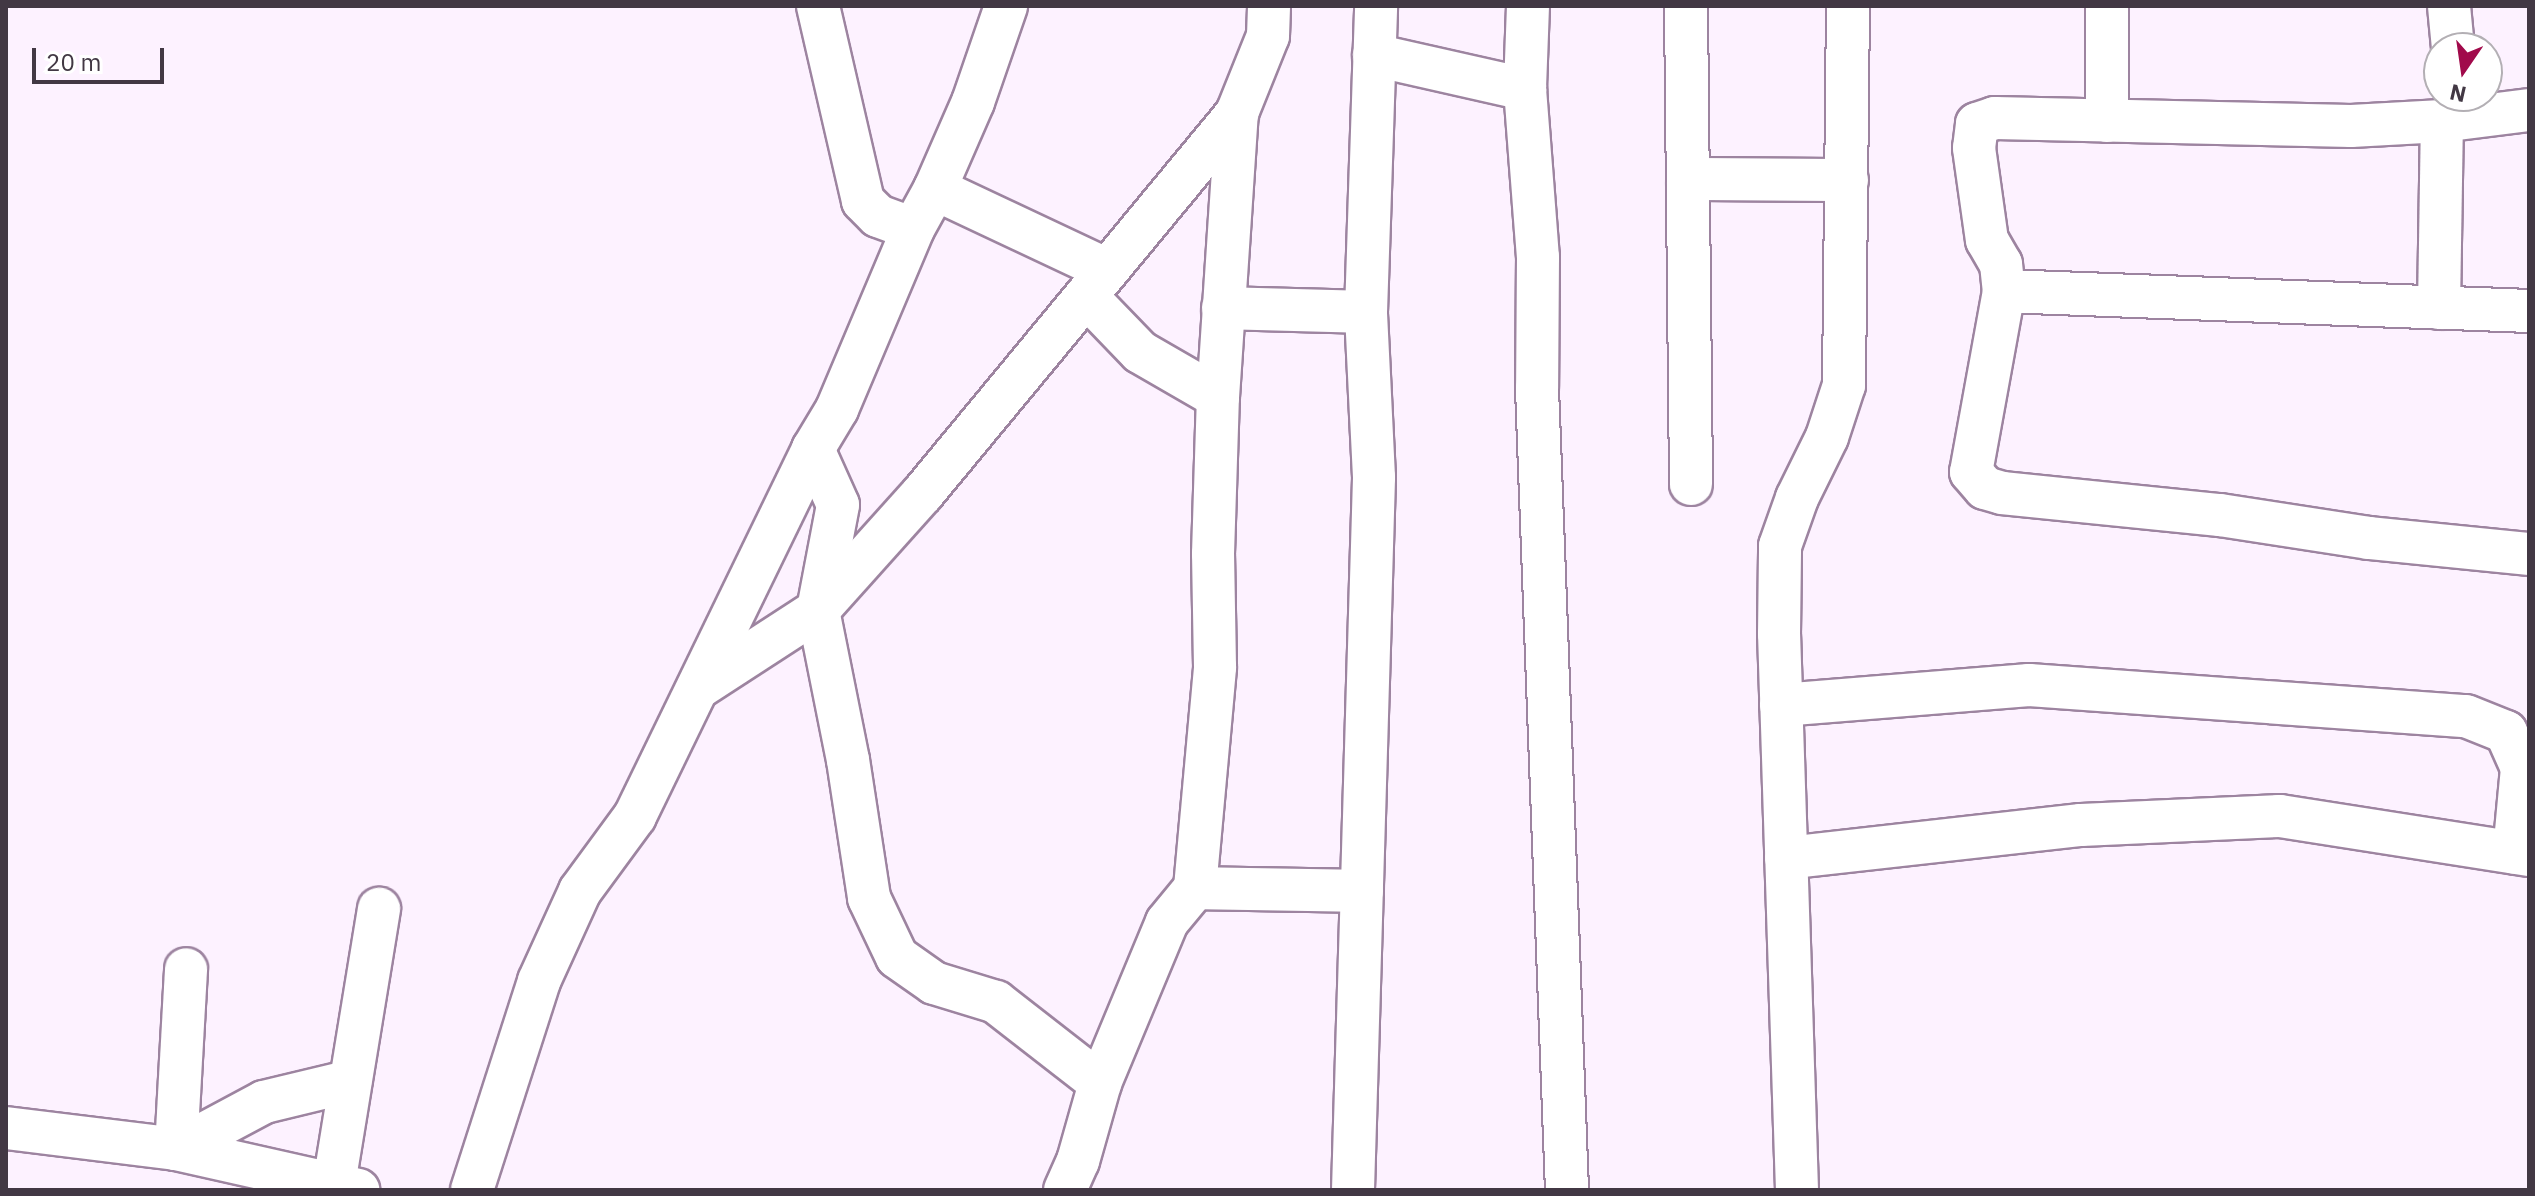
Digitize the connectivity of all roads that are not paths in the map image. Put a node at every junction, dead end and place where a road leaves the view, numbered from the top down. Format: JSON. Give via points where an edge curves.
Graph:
{"nodes":[{"id":1,"x":818,"y":6,"type":"edge"},
{"id":2,"x":1006,"y":6,"type":"edge"},
{"id":3,"x":1269,"y":6,"type":"edge"},
{"id":4,"x":1376,"y":6,"type":"edge"},
{"id":5,"x":1528,"y":6,"type":"edge"},
{"id":6,"x":1686,"y":6,"type":"edge"},
{"id":7,"x":1848,"y":6,"type":"edge"},
{"id":8,"x":2107,"y":6,"type":"edge"},
{"id":9,"x":2449,"y":6,"type":"edge"},
{"id":10,"x":2451,"y":32,"type":"edge"},
{"id":11,"x":1374,"y":55,"type":"junction"},
{"id":12,"x":1525,"y":89,"type":"junction"},
{"id":13,"x":2529,"y":110,"type":"edge"},
{"id":14,"x":2503,"y":111,"type":"edge"},
{"id":15,"x":2452,"y":112,"type":"edge"},
{"id":16,"x":1237,"y":113,"type":"junction"},
{"id":17,"x":2107,"y":121,"type":"junction"},
{"id":18,"x":1688,"y":179,"type":"junction"},
{"id":19,"x":1847,"y":180,"type":"junction"},
{"id":20,"x":935,"y":189,"type":"junction"},
{"id":21,"x":913,"y":229,"type":"junction"},
{"id":22,"x":1096,"y":283,"type":"junction"},
{"id":23,"x":2004,"y":291,"type":"junction"},
{"id":24,"x":1223,"y":308,"type":"junction"},
{"id":25,"x":2439,"y":308,"type":"junction"},
{"id":26,"x":2529,"y":311,"type":"edge"},
{"id":27,"x":1366,"y":312,"type":"junction"},
{"id":28,"x":1218,"y":397,"type":"junction"},
{"id":29,"x":813,"y":449,"type":"junction"},
{"id":30,"x":1691,"y":484,"type":"dead end"},
{"id":31,"x":2529,"y":554,"type":"edge"},
{"id":32,"x":818,"y":610,"type":"junction"},
{"id":33,"x":698,"y":688,"type":"junction"},
{"id":34,"x":1781,"y":705,"type":"junction"},
{"id":35,"x":2522,"y":854,"type":"edge"},
{"id":36,"x":1786,"y":858,"type":"junction"},
{"id":37,"x":1195,"y":888,"type":"junction"},
{"id":38,"x":1362,"y":891,"type":"junction"},
{"id":39,"x":379,"y":909,"type":"dead end"},
{"id":40,"x":186,"y":969,"type":"dead end"},
{"id":41,"x":351,"y":1081,"type":"junction"},
{"id":42,"x":1100,"y":1083,"type":"junction"},
{"id":43,"x":6,"y":1128,"type":"edge"},
{"id":44,"x":176,"y":1149,"type":"junction"},
{"id":45,"x":346,"y":1187,"type":"edge"},
{"id":46,"x":472,"y":1190,"type":"edge"},
{"id":47,"x":1065,"y":1190,"type":"edge"},
{"id":48,"x":1353,"y":1190,"type":"edge"},
{"id":49,"x":1567,"y":1190,"type":"edge"},
{"id":50,"x":1797,"y":1190,"type":"edge"}],
"edges":[{"from":1,"to":21,"type":"street","via":[[863,201],[878,216]]},
{"from":2,"to":20,"type":"street"},
{"from":3,"to":16,"type":"street","via":[[1268,36]]},
{"from":4,"to":11,"type":"street"},
{"from":5,"to":12,"type":"street"},
{"from":6,"to":18,"type":"street"},
{"from":7,"to":19,"type":"street"},
{"from":8,"to":17,"type":"street"},
{"from":9,"to":10,"type":"street"},
{"from":11,"to":12,"type":"street"},
{"from":11,"to":27,"type":"street"},
{"from":12,"to":49,"type":"street","via":[[1538,257],[1537,388]]},
{"from":13,"to":14,"type":"street"},
{"from":15,"to":17,"type":"street","via":[[2351,126]]},
{"from":15,"to":25,"type":"street"},
{"from":16,"to":22,"type":"street"},
{"from":16,"to":24,"type":"street"},
{"from":17,"to":23,"type":"street","via":[[1995,118],[1977,124],[1974,148],[1987,240],[2001,264]]},
{"from":18,"to":19,"type":"street"},
{"from":18,"to":30,"type":"street"},
{"from":19,"to":34,"type":"street","via":[[1844,385],[1780,546]]},
{"from":20,"to":21,"type":"street"},
{"from":20,"to":22,"type":"street"},
{"from":21,"to":29,"type":"street","via":[[837,409]]},
{"from":22,"to":28,"type":"street","via":[[1140,352]]},
{"from":22,"to":32,"type":"street","via":[[923,493]]},
{"from":23,"to":25,"type":"street"},
{"from":23,"to":31,"type":"street","via":[[1971,472],[1985,488]]},
{"from":24,"to":27,"type":"street"},
{"from":24,"to":28,"type":"street"},
{"from":25,"to":26,"type":"street"},
{"from":27,"to":38,"type":"street","via":[[1374,477]]},
{"from":28,"to":37,"type":"street","via":[[1215,667]]},
{"from":29,"to":32,"type":"street","via":[[838,505]]},
{"from":29,"to":33,"type":"street"},
{"from":32,"to":33,"type":"street"},
{"from":32,"to":42,"type":"street","via":[[869,898],[897,957],[934,983],[996,1002]]},
{"from":33,"to":46,"type":"street","via":[[635,816],[580,891],[551,955]]},
{"from":34,"to":35,"type":"street","via":[[2029,685],[2466,716],[2506,732],[2522,768]]},
{"from":34,"to":36,"type":"street"},
{"from":35,"to":36,"type":"street","via":[[2280,816],[2081,825]]},
{"from":36,"to":50,"type":"street"},
{"from":37,"to":38,"type":"street"},
{"from":37,"to":42,"type":"street","via":[[1167,922]]},
{"from":38,"to":48,"type":"street"},
{"from":39,"to":41,"type":"street"},
{"from":40,"to":44,"type":"street"},
{"from":41,"to":44,"type":"street","via":[[264,1102]]},
{"from":41,"to":45,"type":"street"},
{"from":42,"to":47,"type":"street"},
{"from":43,"to":44,"type":"street"},
{"from":44,"to":45,"type":"street"}]}
